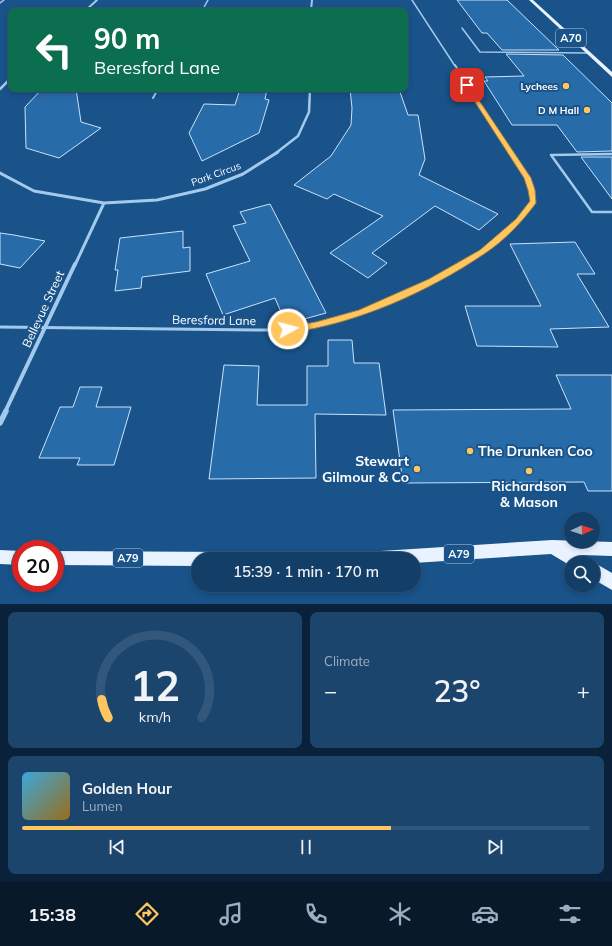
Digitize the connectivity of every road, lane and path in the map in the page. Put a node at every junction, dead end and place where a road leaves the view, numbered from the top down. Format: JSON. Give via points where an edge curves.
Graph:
{"nodes":[{"id":1,"x":4,"y":0,"type":"edge"},
{"id":2,"x":97,"y":0,"type":"edge"},
{"id":3,"x":412,"y":0,"type":"edge"},
{"id":4,"x":530,"y":0,"type":"edge"},
{"id":5,"x":0,"y":3,"type":"edge"},
{"id":6,"x":88,"y":8,"type":"edge"},
{"id":7,"x":462,"y":28,"type":"dead end"},
{"id":8,"x":588,"y":53,"type":"junction"},
{"id":9,"x":612,"y":75,"type":"edge"},
{"id":10,"x":8,"y":81,"type":"edge"},
{"id":11,"x":0,"y":89,"type":"edge"},
{"id":12,"x":156,"y":92,"type":"edge"},
{"id":13,"x":310,"y":92,"type":"edge"},
{"id":14,"x":153,"y":98,"type":"dead end"},
{"id":15,"x":612,"y":154,"type":"edge"},
{"id":16,"x":0,"y":173,"type":"edge"},
{"id":17,"x":104,"y":203,"type":"junction"},
{"id":18,"x":612,"y":212,"type":"edge"},
{"id":19,"x":0,"y":327,"type":"edge"},
{"id":20,"x":45,"y":328,"type":"junction"},
{"id":21,"x":0,"y":423,"type":"edge"},
{"id":22,"x":552,"y":547,"type":"junction"},
{"id":23,"x":612,"y":549,"type":"edge"},
{"id":24,"x":421,"y":555,"type":"edge"},
{"id":25,"x":568,"y":556,"type":"edge"},
{"id":26,"x":0,"y":557,"type":"edge"},
{"id":27,"x":12,"y":558,"type":"edge"},
{"id":28,"x":64,"y":558,"type":"edge"},
{"id":29,"x":191,"y":559,"type":"edge"},
{"id":30,"x":600,"y":574,"type":"edge"},
{"id":31,"x":612,"y":582,"type":"edge"}],
"edges":[{"from":1,"to":5,"type":"lane"},
{"from":2,"to":6,"type":"street"},
{"from":3,"to":20,"type":"lane","name":"Beresford Lane","via":[[527,178],[534,202],[518,221],[483,252],[456,268],[362,313],[316,326],[288,329]]},
{"from":4,"to":8,"type":"main road","number":"A70"},
{"from":7,"to":8,"type":"lane","via":[[480,52]]},
{"from":8,"to":9,"type":"main road","number":"A70"},
{"from":10,"to":11,"type":"street"},
{"from":12,"to":14,"type":"lane"},
{"from":13,"to":17,"type":"street","name":"Park Circus","via":[[309,112],[298,136],[243,174],[205,188],[157,200]]},
{"from":15,"to":18,"type":"lane","via":[[551,155],[592,212]]},
{"from":16,"to":17,"type":"street","name":"Park Circus","via":[[34,191]]},
{"from":17,"to":20,"type":"street","name":"Bellevue Street"},
{"from":19,"to":20,"type":"lane","name":"Beresford Lane"},
{"from":20,"to":21,"type":"street","name":"Bellevue Street"},
{"from":22,"to":23,"type":"main road","number":"A79"},
{"from":22,"to":24,"type":"main road","number":"A79"},
{"from":22,"to":25,"type":"main road"},
{"from":26,"to":27,"type":"main road"},
{"from":28,"to":29,"type":"main road","number":"A79"},
{"from":30,"to":31,"type":"main road"}]}
